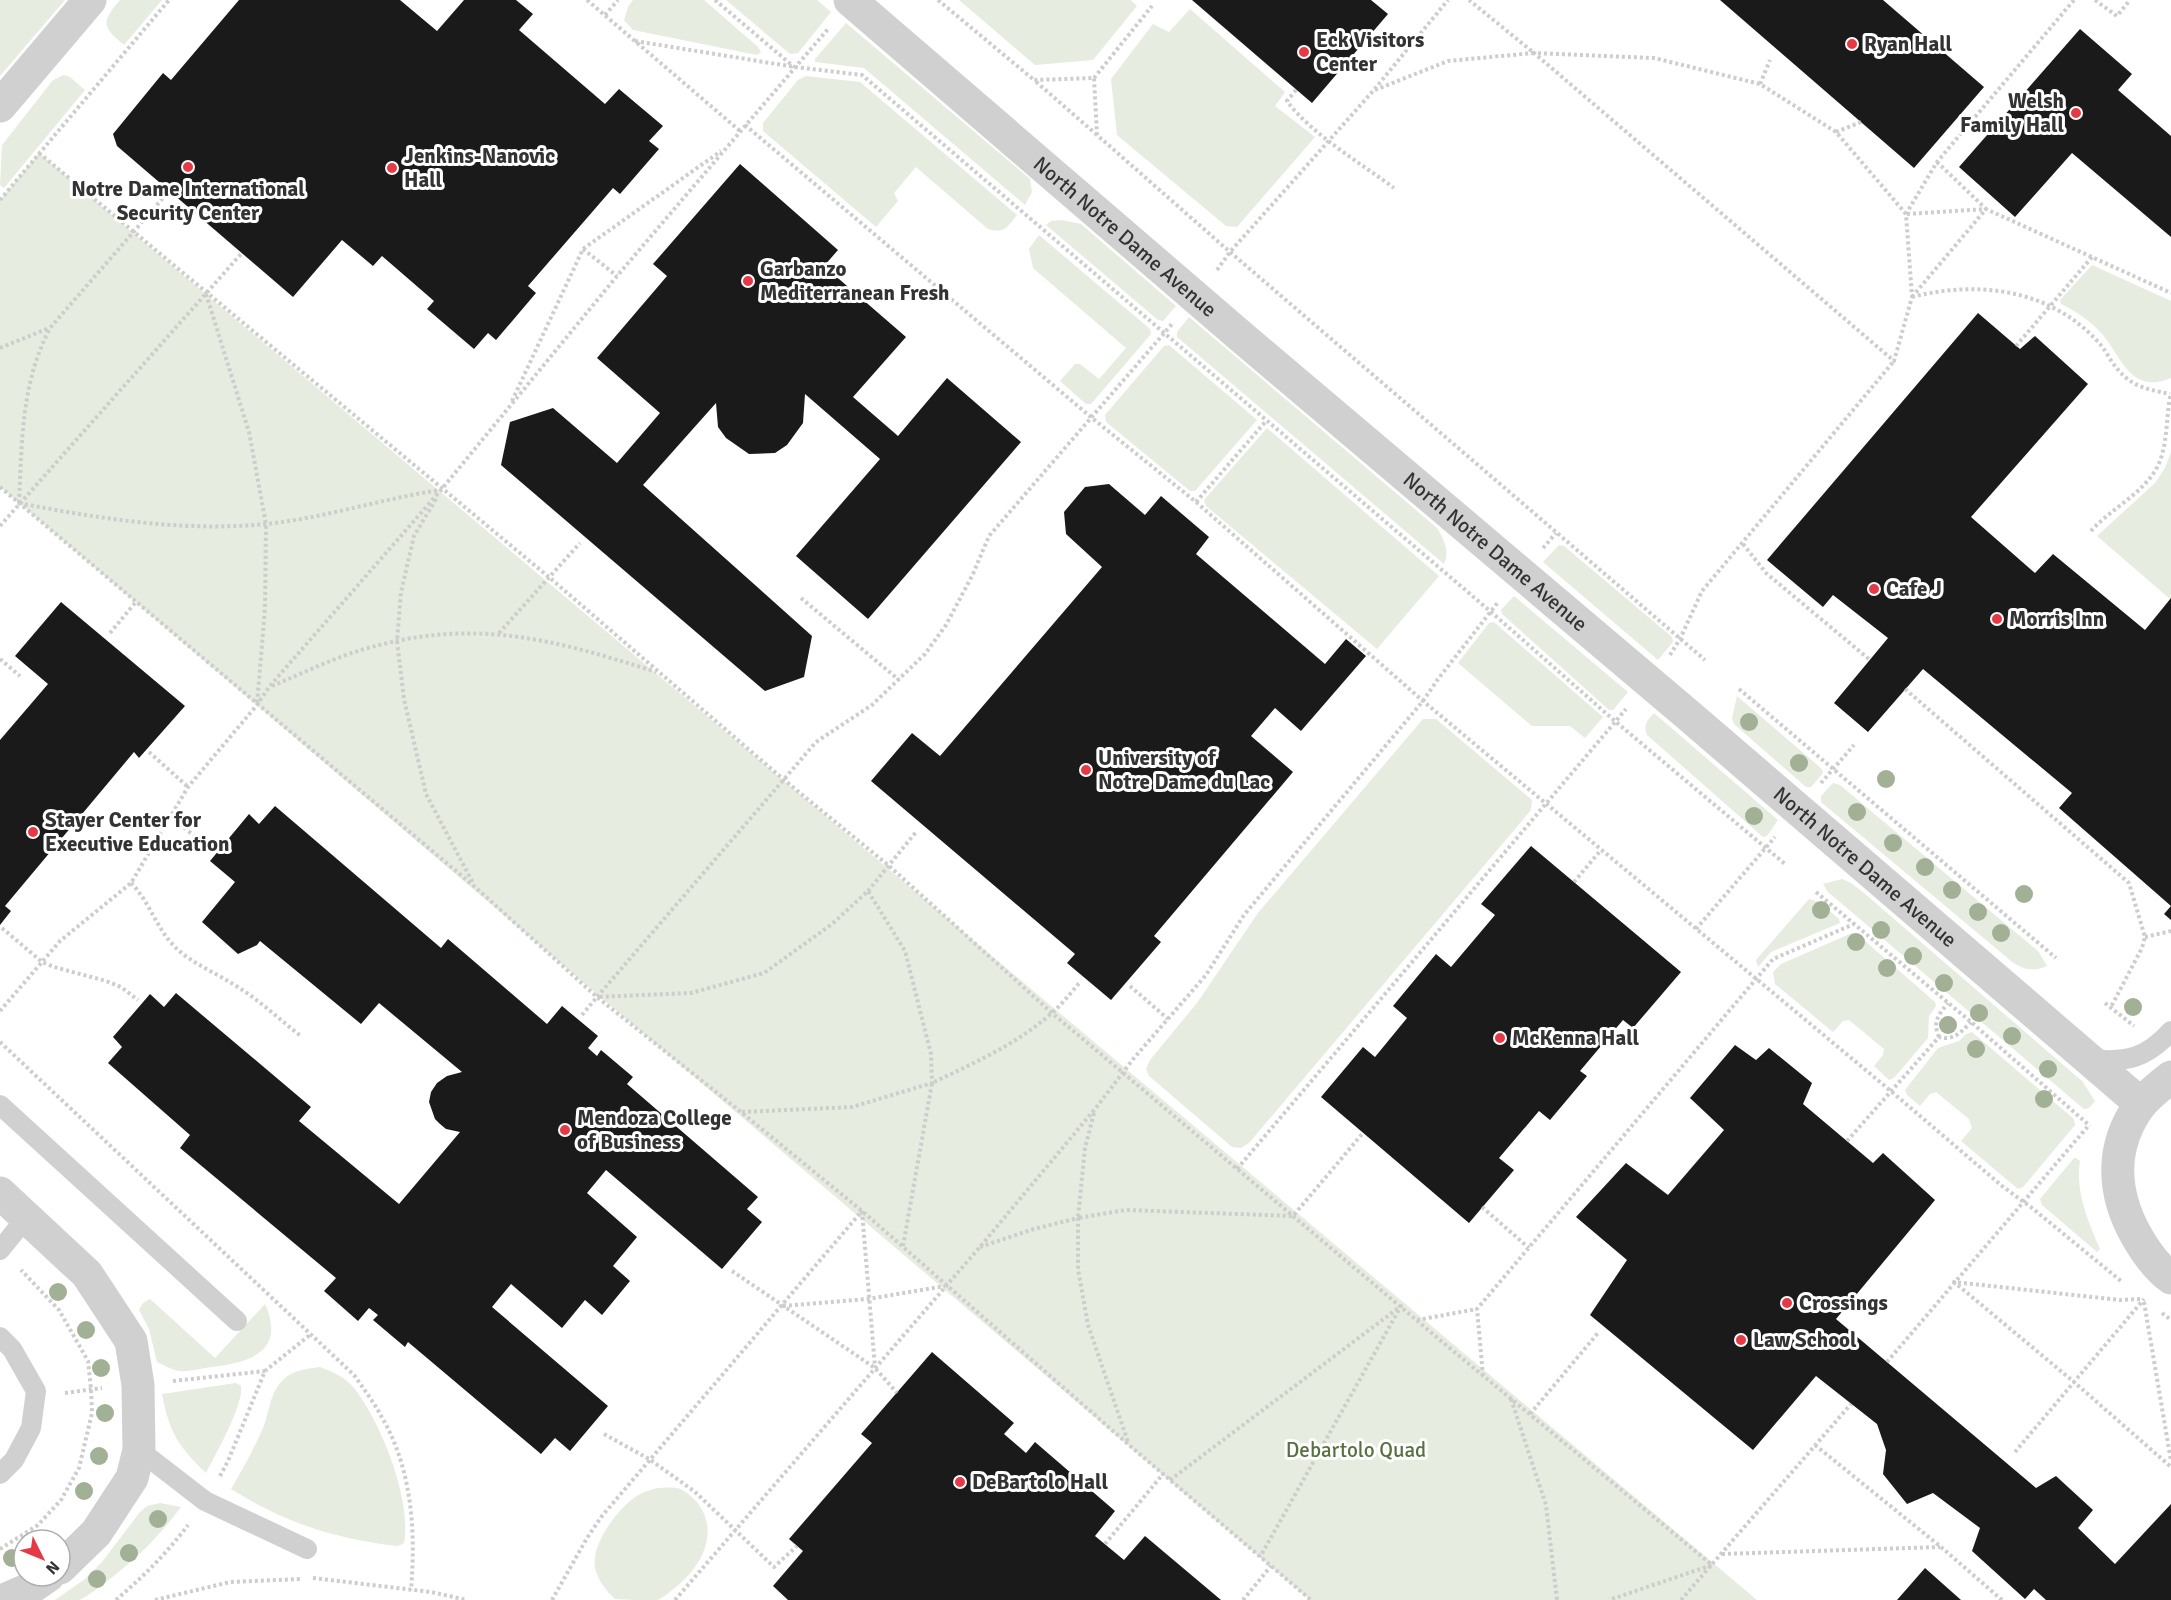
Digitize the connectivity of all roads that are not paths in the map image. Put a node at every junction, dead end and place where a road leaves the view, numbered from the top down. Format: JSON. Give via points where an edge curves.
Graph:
{"nodes":[{"id":1,"x":90,"y":0,"type":"edge"},
{"id":2,"x":841,"y":13,"type":"edge"},
{"id":3,"x":0,"y":106,"type":"edge"},
{"id":4,"x":2171,"y":1031,"type":"edge"},
{"id":5,"x":2089,"y":1059,"type":"junction"},
{"id":6,"x":2171,"y":1077,"type":"edge"},
{"id":7,"x":0,"y":1104,"type":"edge"},
{"id":8,"x":2141,"y":1104,"type":"junction"},
{"id":9,"x":0,"y":1193,"type":"edge"},
{"id":10,"x":27,"y":1218,"type":"junction"},
{"id":11,"x":0,"y":1250,"type":"edge"},
{"id":12,"x":2171,"y":1278,"type":"edge"},
{"id":13,"x":237,"y":1321,"type":"dead end"},
{"id":14,"x":0,"y":1336,"type":"edge"},
{"id":15,"x":139,"y":1450,"type":"junction"},
{"id":16,"x":0,"y":1474,"type":"edge"},
{"id":17,"x":307,"y":1549,"type":"dead end"},
{"id":18,"x":72,"y":1556,"type":"edge"},
{"id":19,"x":30,"y":1588,"type":"edge"},
{"id":20,"x":4,"y":1600,"type":"edge"}],
"edges":[{"from":1,"to":3,"type":"street"},
{"from":2,"to":5,"type":"street","name":"North Notre Dame Avenue","via":[[1229,327]]},
{"from":4,"to":5,"type":"lane","via":[[2158,1046],[2134,1057],[2117,1062]]},
{"from":5,"to":8,"type":"street","name":"North Notre Dame Avenue"},
{"from":6,"to":8,"type":"street"},
{"from":7,"to":13,"type":"lane"},
{"from":8,"to":12,"type":"street","via":[[2123,1136],[2116,1167],[2130,1223],[2143,1247]]},
{"from":9,"to":10,"type":"street"},
{"from":10,"to":11,"type":"lane"},
{"from":10,"to":15,"type":"street","via":[[87,1274],[131,1341],[138,1384]]},
{"from":14,"to":16,"type":"lane","via":[[36,1390],[31,1428],[14,1460]]},
{"from":15,"to":17,"type":"lane","via":[[205,1501]]},
{"from":15,"to":18,"type":"street","via":[[132,1478],[96,1533]]},
{"from":19,"to":20,"type":"street"}]}
